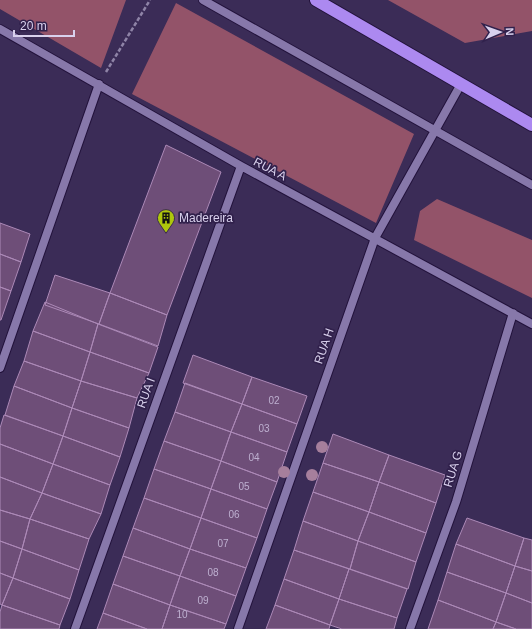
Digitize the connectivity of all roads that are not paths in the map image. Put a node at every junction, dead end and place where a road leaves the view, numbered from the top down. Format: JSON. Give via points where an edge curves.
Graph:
{"nodes":[{"id":1,"x":203,"y":0,"type":"edge"},
{"id":2,"x":316,"y":0,"type":"edge"},
{"id":3,"x":0,"y":29,"type":"edge"},
{"id":4,"x":99,"y":84,"type":"junction"},
{"id":5,"x":461,"y":84,"type":"junction"},
{"id":6,"x":532,"y":125,"type":"edge"},
{"id":7,"x":435,"y":131,"type":"junction"},
{"id":8,"x":240,"y":166,"type":"junction"},
{"id":9,"x":532,"y":185,"type":"edge"},
{"id":10,"x":375,"y":238,"type":"junction"},
{"id":11,"x":513,"y":314,"type":"junction"},
{"id":12,"x":532,"y":324,"type":"edge"},
{"id":13,"x":0,"y":368,"type":"edge"},
{"id":14,"x":75,"y":629,"type":"edge"},
{"id":15,"x":238,"y":629,"type":"edge"},
{"id":16,"x":410,"y":629,"type":"edge"}],
"edges":[{"from":1,"to":7,"type":"street"},
{"from":2,"to":5,"type":"highway"},
{"from":3,"to":4,"type":"street","name":"RUA A"},
{"from":4,"to":8,"type":"street","name":"RUA A"},
{"from":4,"to":13,"type":"street"},
{"from":5,"to":6,"type":"highway"},
{"from":5,"to":7,"type":"street","name":"RUA H"},
{"from":7,"to":9,"type":"street"},
{"from":7,"to":10,"type":"street","name":"RUA H"},
{"from":8,"to":10,"type":"street","name":"RUA A"},
{"from":8,"to":14,"type":"street","name":"RUA I"},
{"from":10,"to":11,"type":"street","name":"RUA A"},
{"from":10,"to":15,"type":"street","name":"RUA H"},
{"from":11,"to":12,"type":"street","name":"RUA A"},
{"from":11,"to":16,"type":"street","name":"RUA G","via":[[456,502]]}]}
